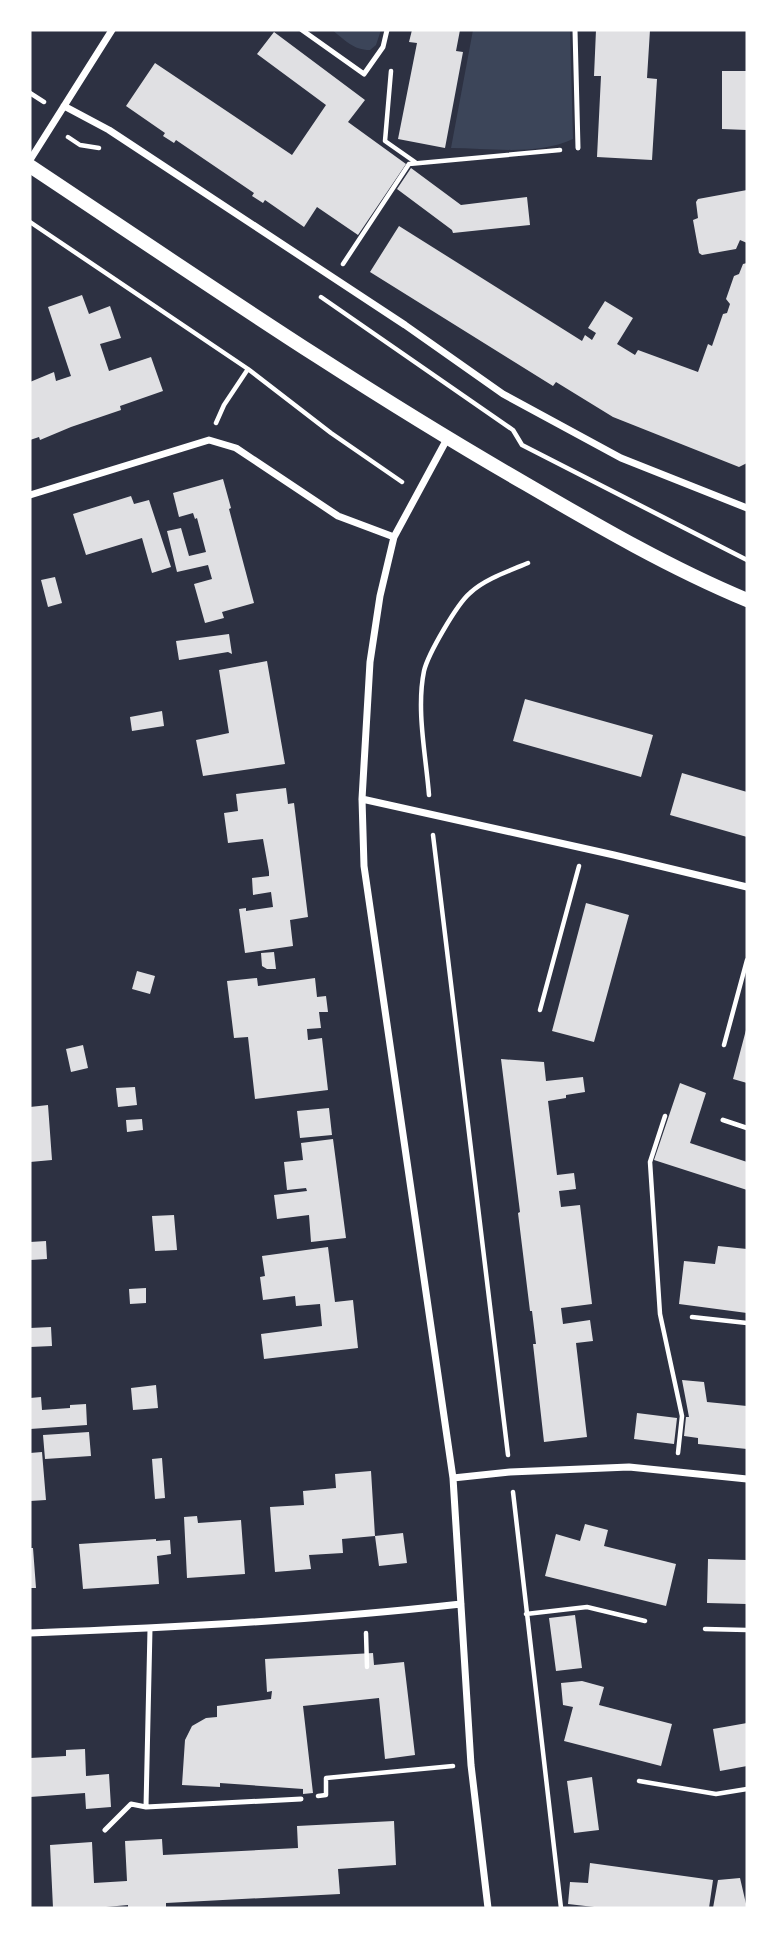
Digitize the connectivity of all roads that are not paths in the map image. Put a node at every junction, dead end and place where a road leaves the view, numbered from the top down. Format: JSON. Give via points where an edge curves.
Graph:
{"nodes":[{"id":1,"x":112,"y":30,"type":"edge"},
{"id":2,"x":302,"y":30,"type":"edge"},
{"id":3,"x":387,"y":30,"type":"edge"},
{"id":4,"x":575,"y":30,"type":"edge"},
{"id":5,"x":64,"y":106,"type":"junction"},
{"id":6,"x":578,"y":148,"type":"road end"},
{"id":7,"x":30,"y":160,"type":"edge"},
{"id":8,"x":30,"y":166,"type":"edge"},
{"id":9,"x":447,"y":439,"type":"junction"},
{"id":10,"x":30,"y":495,"type":"edge"},
{"id":11,"x":747,"y":508,"type":"edge"},
{"id":12,"x":394,"y":537,"type":"junction"},
{"id":13,"x":747,"y":600,"type":"edge"},
{"id":14,"x":362,"y":799,"type":"junction"},
{"id":15,"x":747,"y":887,"type":"edge"},
{"id":16,"x":723,"y":1120,"type":"dead end"},
{"id":17,"x":747,"y":1128,"type":"edge"},
{"id":18,"x":453,"y":1478,"type":"junction"},
{"id":19,"x":747,"y":1479,"type":"edge"},
{"id":20,"x":461,"y":1604,"type":"junction"},
{"id":21,"x":150,"y":1629,"type":"junction"},
{"id":22,"x":30,"y":1633,"type":"edge"},
{"id":23,"x":301,"y":1799,"type":"road end"},
{"id":24,"x":146,"y":1807,"type":"junction"},
{"id":25,"x":105,"y":1830,"type":"dead end"},
{"id":26,"x":488,"y":1908,"type":"edge"}],
"edges":[{"from":1,"to":5,"type":"street"},
{"from":2,"to":3,"type":"lane","via":[[363,74],[383,47]]},
{"from":4,"to":6,"type":"lane"},
{"from":5,"to":7,"type":"street"},
{"from":5,"to":11,"type":"street","via":[[109,130],[515,400],[621,458]]},
{"from":8,"to":9,"type":"main road"},
{"from":9,"to":12,"type":"street"},
{"from":9,"to":13,"type":"main road","via":[[593,523]]},
{"from":10,"to":12,"type":"street","via":[[209,440],[236,448],[338,516]]},
{"from":12,"to":14,"type":"street","via":[[370,662]]},
{"from":14,"to":15,"type":"street"},
{"from":14,"to":18,"type":"street","via":[[364,866]]},
{"from":16,"to":17,"type":"lane"},
{"from":18,"to":19,"type":"street","via":[[629,1467]]},
{"from":18,"to":20,"type":"street"},
{"from":20,"to":21,"type":"street"},
{"from":20,"to":26,"type":"street","via":[[471,1765]]},
{"from":21,"to":22,"type":"street"},
{"from":21,"to":24,"type":"lane"},
{"from":23,"to":24,"type":"lane"},
{"from":24,"to":25,"type":"lane","via":[[131,1804]]}]}
